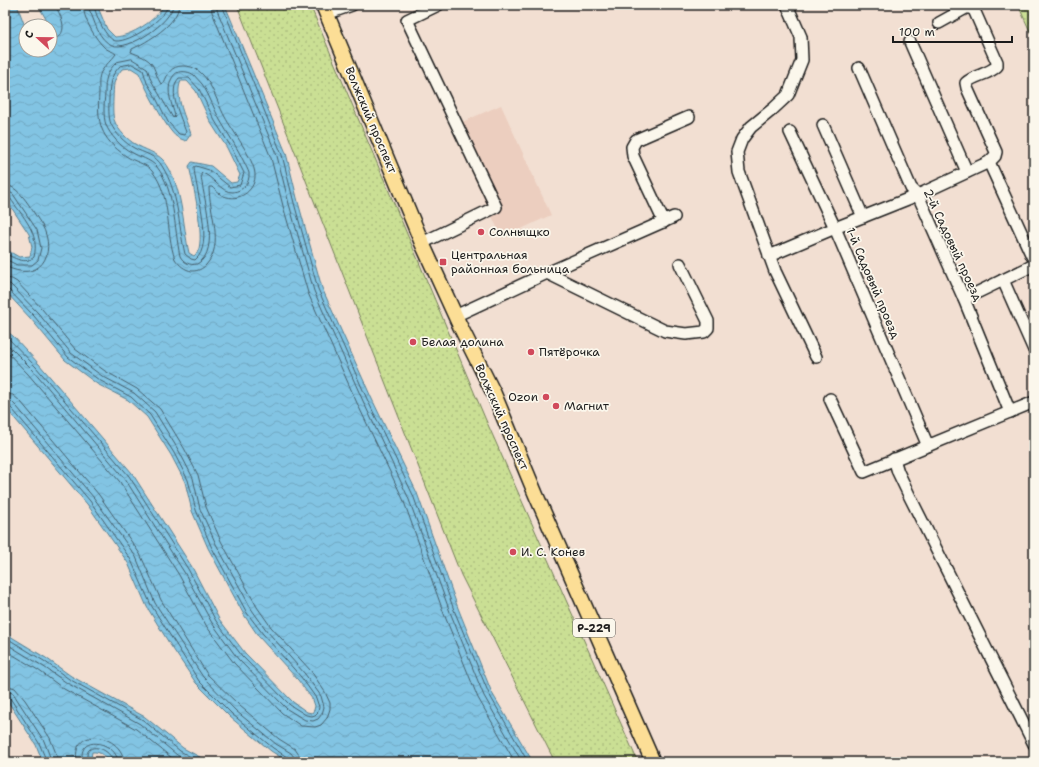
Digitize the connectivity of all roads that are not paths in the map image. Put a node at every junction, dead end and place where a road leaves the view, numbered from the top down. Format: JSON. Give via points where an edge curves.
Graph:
{"nodes":[{"id":1,"x":352,"y":5,"type":"edge"},
{"id":2,"x":787,"y":5,"type":"edge"},
{"id":3,"x":431,"y":7,"type":"edge"},
{"id":4,"x":325,"y":9,"type":"edge"},
{"id":5,"x":939,"y":23,"type":"dead end"},
{"id":6,"x":910,"y":42,"type":"dead end"},
{"id":7,"x":859,"y":68,"type":"dead end"},
{"id":8,"x":689,"y":117,"type":"dead end"},
{"id":9,"x":823,"y":125,"type":"dead end"},
{"id":10,"x":790,"y":132,"type":"dead end"},
{"id":11,"x":989,"y":162,"type":"junction"},
{"id":12,"x":967,"y":172,"type":"junction"},
{"id":13,"x":918,"y":195,"type":"junction"},
{"id":14,"x":674,"y":217,"type":"dead end"},
{"id":15,"x":863,"y":217,"type":"junction"},
{"id":16,"x":664,"y":222,"type":"junction"},
{"id":17,"x":835,"y":228,"type":"junction"},
{"id":18,"x":422,"y":243,"type":"junction"},
{"id":19,"x":769,"y":256,"type":"junction"},
{"id":20,"x":1034,"y":257,"type":"edge"},
{"id":21,"x":680,"y":264,"type":"dead end"},
{"id":22,"x":1034,"y":266,"type":"edge"},
{"id":23,"x":547,"y":273,"type":"junction"},
{"id":24,"x":1003,"y":280,"type":"junction"},
{"id":25,"x":964,"y":299,"type":"junction"},
{"id":26,"x":455,"y":316,"type":"junction"},
{"id":27,"x":1034,"y":350,"type":"edge"},
{"id":28,"x":816,"y":357,"type":"dead end"},
{"id":29,"x":830,"y":399,"type":"dead end"},
{"id":30,"x":1034,"y":402,"type":"edge"},
{"id":31,"x":1010,"y":412,"type":"junction"},
{"id":32,"x":928,"y":446,"type":"junction"},
{"id":33,"x":894,"y":460,"type":"junction"},
{"id":34,"x":1034,"y":744,"type":"edge"},
{"id":35,"x":653,"y":762,"type":"edge"}],
"edges":[{"from":1,"to":4,"type":"street"},
{"from":2,"to":19,"type":"street","via":[[801,37],[802,60],[788,95],[751,127],[737,152],[739,172]]},
{"from":3,"to":18,"type":"street","via":[[407,20],[496,207]]},
{"from":4,"to":18,"type":"main road","name":"Волжский проспект","number":"Р-229"},
{"from":5,"to":11,"type":"street","via":[[966,8],[974,10],[997,62],[993,70],[970,79],[966,84],[996,152]]},
{"from":6,"to":12,"type":"street"},
{"from":7,"to":13,"type":"street","name":"2-й Садовый проезд","via":[[911,188]]},
{"from":8,"to":16,"type":"street","via":[[636,140],[632,147],[633,156]]},
{"from":9,"to":15,"type":"street"},
{"from":10,"to":17,"type":"street","name":"1-й Садовый проезд"},
{"from":11,"to":12,"type":"street"},
{"from":11,"to":20,"type":"street"},
{"from":12,"to":13,"type":"street"},
{"from":13,"to":15,"type":"street"},
{"from":13,"to":25,"type":"street","name":"2-й Садовый проезд"},
{"from":14,"to":16,"type":"street"},
{"from":15,"to":17,"type":"street"},
{"from":16,"to":23,"type":"street"},
{"from":17,"to":19,"type":"street"},
{"from":17,"to":32,"type":"street","name":"1-й Садовый проезд"},
{"from":18,"to":26,"type":"main road","name":"Волжский проспект","number":"Р-229"},
{"from":19,"to":28,"type":"street"},
{"from":21,"to":23,"type":"street","via":[[708,322],[708,328],[704,332],[686,334],[665,331]]},
{"from":22,"to":24,"type":"street"},
{"from":23,"to":26,"type":"street"},
{"from":24,"to":25,"type":"street"},
{"from":24,"to":27,"type":"street"},
{"from":25,"to":31,"type":"street","name":"2-й Садовый проезд"},
{"from":26,"to":35,"type":"main road","name":"Волжский проспект","number":"Р-229","via":[[494,394]]},
{"from":29,"to":33,"type":"street","via":[[864,472]]},
{"from":30,"to":31,"type":"street"},
{"from":31,"to":32,"type":"street"},
{"from":32,"to":33,"type":"street"},
{"from":33,"to":34,"type":"street","via":[[910,497]]}]}
